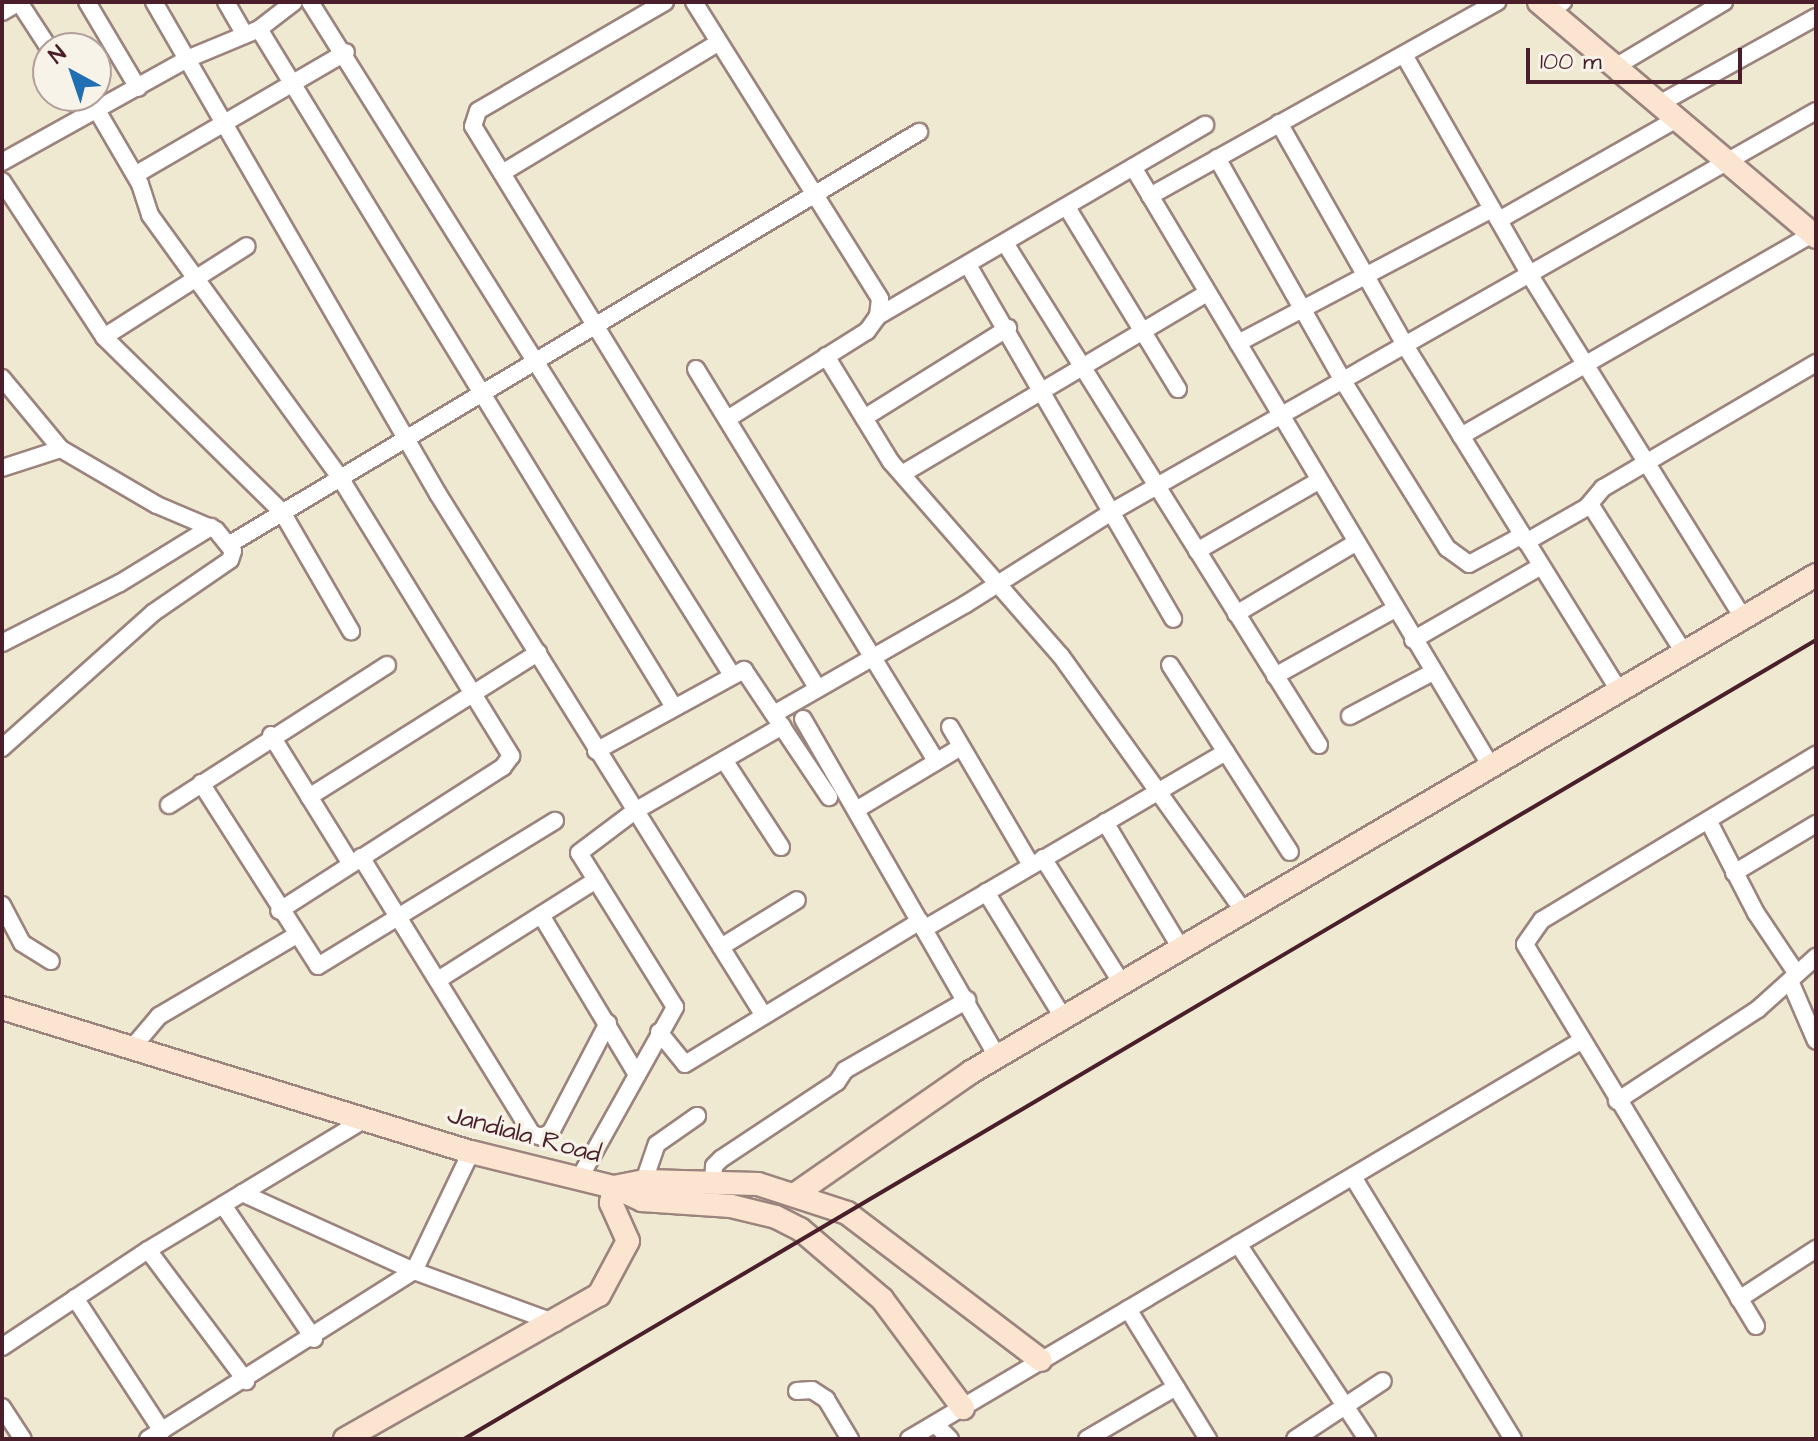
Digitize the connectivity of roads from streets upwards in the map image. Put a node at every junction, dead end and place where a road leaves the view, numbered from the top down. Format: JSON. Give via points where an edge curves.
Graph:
{"nodes":[{"id":1,"x":19,"y":2,"type":"edge"},
{"id":2,"x":87,"y":2,"type":"edge"},
{"id":3,"x":154,"y":2,"type":"edge"},
{"id":4,"x":226,"y":2,"type":"edge"},
{"id":5,"x":294,"y":2,"type":"edge"},
{"id":6,"x":310,"y":2,"type":"edge"},
{"id":7,"x":665,"y":2,"type":"edge"},
{"id":8,"x":694,"y":2,"type":"edge"},
{"id":9,"x":1497,"y":2,"type":"edge"},
{"id":10,"x":1724,"y":2,"type":"edge"},
{"id":11,"x":1550,"y":5,"type":"edge"},
{"id":12,"x":2,"y":12,"type":"edge"},
{"id":13,"x":1816,"y":17,"type":"edge"},
{"id":14,"x":251,"y":30,"type":"junction"},
{"id":15,"x":39,"y":32,"type":"edge"},
{"id":16,"x":719,"y":42,"type":"junction"},
{"id":17,"x":346,"y":52,"type":"junction"},
{"id":18,"x":1404,"y":55,"type":"junction"},
{"id":19,"x":187,"y":59,"type":"junction"},
{"id":20,"x":1615,"y":67,"type":"junction"},
{"id":21,"x":295,"y":82,"type":"junction"},
{"id":22,"x":138,"y":88,"type":"junction"},
{"id":23,"x":112,"y":104,"type":"edge"},
{"id":24,"x":1659,"y":104,"type":"junction"},
{"id":25,"x":1816,"y":111,"type":"edge"},
{"id":26,"x":98,"y":112,"type":"joint"},
{"id":27,"x":1677,"y":119,"type":"junction"},
{"id":28,"x":224,"y":123,"type":"junction"},
{"id":29,"x":1279,"y":123,"type":"junction"},
{"id":30,"x":1205,"y":125,"type":"dead end"},
{"id":31,"x":919,"y":132,"type":"dead end"},
{"id":32,"x":1217,"y":158,"type":"junction"},
{"id":33,"x":2,"y":162,"type":"edge"},
{"id":34,"x":1727,"y":162,"type":"junction"},
{"id":35,"x":1133,"y":167,"type":"junction"},
{"id":36,"x":502,"y":173,"type":"junction"},
{"id":37,"x":135,"y":175,"type":"junction"},
{"id":38,"x":2,"y":181,"type":"edge"},
{"id":39,"x":814,"y":193,"type":"junction"},
{"id":40,"x":1150,"y":196,"type":"junction"},
{"id":41,"x":1068,"y":209,"type":"junction"},
{"id":42,"x":1495,"y":214,"type":"junction"},
{"id":43,"x":1815,"y":234,"type":"edge"},
{"id":44,"x":1005,"y":243,"type":"junction"},
{"id":45,"x":247,"y":246,"type":"dead end"},
{"id":46,"x":968,"y":265,"type":"junction"},
{"id":47,"x":1365,"y":276,"type":"junction"},
{"id":48,"x":1531,"y":277,"type":"junction"},
{"id":49,"x":195,"y":279,"type":"junction"},
{"id":50,"x":1207,"y":293,"type":"junction"},
{"id":51,"x":1302,"y":309,"type":"junction"},
{"id":52,"x":878,"y":316,"type":"junction"},
{"id":53,"x":594,"y":324,"type":"junction"},
{"id":54,"x":1008,"y":328,"type":"junction"},
{"id":55,"x":1144,"y":330,"type":"junction"},
{"id":56,"x":104,"y":337,"type":"junction"},
{"id":57,"x":1238,"y":343,"type":"junction"},
{"id":58,"x":1406,"y":347,"type":"junction"},
{"id":59,"x":826,"y":356,"type":"junction"},
{"id":60,"x":536,"y":360,"type":"junction"},
{"id":61,"x":1585,"y":362,"type":"junction"},
{"id":62,"x":1816,"y":363,"type":"edge"},
{"id":63,"x":1082,"y":367,"type":"junction"},
{"id":64,"x":696,"y":369,"type":"dead end"},
{"id":65,"x":2,"y":378,"type":"edge"},
{"id":66,"x":1343,"y":381,"type":"junction"},
{"id":67,"x":1178,"y":389,"type":"dead end"},
{"id":68,"x":1041,"y":391,"type":"junction"},
{"id":69,"x":480,"y":396,"type":"junction"},
{"id":70,"x":1281,"y":416,"type":"junction"},
{"id":71,"x":864,"y":418,"type":"junction"},
{"id":72,"x":727,"y":419,"type":"junction"},
{"id":73,"x":1461,"y":436,"type":"junction"},
{"id":74,"x":408,"y":437,"type":"junction"},
{"id":75,"x":61,"y":449,"type":"junction"},
{"id":76,"x":1648,"y":461,"type":"junction"},
{"id":77,"x":2,"y":468,"type":"edge"},
{"id":78,"x":902,"y":474,"type":"junction"},
{"id":79,"x":339,"y":476,"type":"junction"},
{"id":80,"x":1318,"y":481,"type":"junction"},
{"id":81,"x":1157,"y":486,"type":"junction"},
{"id":82,"x":1590,"y":504,"type":"junction"},
{"id":83,"x":1113,"y":511,"type":"junction"},
{"id":84,"x":282,"y":512,"type":"junction"},
{"id":85,"x":211,"y":527,"type":"junction"},
{"id":86,"x":1524,"y":539,"type":"junction"},
{"id":87,"x":1355,"y":543,"type":"junction"},
{"id":88,"x":230,"y":544,"type":"junction"},
{"id":89,"x":1197,"y":551,"type":"junction"},
{"id":90,"x":1541,"y":566,"type":"junction"},
{"id":91,"x":1816,"y":575,"type":"edge"},
{"id":92,"x":996,"y":585,"type":"junction"},
{"id":93,"x":1395,"y":609,"type":"junction"},
{"id":94,"x":1236,"y":614,"type":"junction"},
{"id":95,"x":1743,"y":617,"type":"junction"},
{"id":96,"x":1173,"y":619,"type":"dead end"},
{"id":97,"x":351,"y":631,"type":"dead end"},
{"id":98,"x":1413,"y":640,"type":"junction"},
{"id":99,"x":2,"y":643,"type":"edge"},
{"id":100,"x":1683,"y":651,"type":"junction"},
{"id":101,"x":538,"y":653,"type":"junction"},
{"id":102,"x":873,"y":657,"type":"junction"},
{"id":103,"x":387,"y":665,"type":"dead end"},
{"id":104,"x":1170,"y":665,"type":"dead end"},
{"id":105,"x":1433,"y":672,"type":"junction"},
{"id":106,"x":732,"y":675,"type":"junction"},
{"id":107,"x":1275,"y":676,"type":"junction"},
{"id":108,"x":818,"y":689,"type":"junction"},
{"id":109,"x":1618,"y":689,"type":"junction"},
{"id":110,"x":473,"y":694,"type":"junction"},
{"id":111,"x":674,"y":707,"type":"junction"},
{"id":112,"x":1350,"y":716,"type":"dead end"},
{"id":113,"x":803,"y":719,"type":"dead end"},
{"id":114,"x":778,"y":720,"type":"junction"},
{"id":115,"x":950,"y":727,"type":"dead end"},
{"id":116,"x":271,"y":735,"type":"junction"},
{"id":117,"x":1319,"y":745,"type":"dead end"},
{"id":118,"x":961,"y":747,"type":"junction"},
{"id":119,"x":2,"y":748,"type":"edge"},
{"id":120,"x":596,"y":751,"type":"junction"},
{"id":121,"x":1226,"y":752,"type":"junction"},
{"id":122,"x":1816,"y":755,"type":"edge"},
{"id":123,"x":724,"y":760,"type":"junction"},
{"id":124,"x":936,"y":761,"type":"junction"},
{"id":125,"x":1489,"y":763,"type":"junction"},
{"id":126,"x":201,"y":783,"type":"junction"},
{"id":127,"x":1161,"y":789,"type":"junction"},
{"id":128,"x":309,"y":797,"type":"junction"},
{"id":129,"x":829,"y":797,"type":"dead end"},
{"id":130,"x":169,"y":805,"type":"dead end"},
{"id":131,"x":856,"y":810,"type":"junction"},
{"id":132,"x":635,"y":811,"type":"junction"},
{"id":133,"x":1708,"y":820,"type":"junction"},
{"id":134,"x":555,"y":821,"type":"dead end"},
{"id":135,"x":1105,"y":822,"type":"junction"},
{"id":136,"x":1816,"y":824,"type":"edge"},
{"id":137,"x":781,"y":847,"type":"dead end"},
{"id":138,"x":1290,"y":852,"type":"dead end"},
{"id":139,"x":356,"y":861,"type":"junction"},
{"id":140,"x":1037,"y":862,"type":"junction"},
{"id":141,"x":1734,"y":873,"type":"junction"},
{"id":142,"x":596,"y":880,"type":"junction"},
{"id":143,"x":986,"y":892,"type":"junction"},
{"id":144,"x":797,"y":900,"type":"dead end"},
{"id":145,"x":2,"y":905,"type":"edge"},
{"id":146,"x":1242,"y":909,"type":"junction"},
{"id":147,"x":279,"y":911,"type":"junction"},
{"id":148,"x":541,"y":915,"type":"junction"},
{"id":149,"x":399,"y":918,"type":"junction"},
{"id":150,"x":922,"y":925,"type":"junction"},
{"id":151,"x":295,"y":936,"type":"junction"},
{"id":152,"x":721,"y":947,"type":"junction"},
{"id":153,"x":1180,"y":947,"type":"junction"},
{"id":154,"x":1816,"y":957,"type":"edge"},
{"id":155,"x":51,"y":961,"type":"dead end"},
{"id":156,"x":1793,"y":977,"type":"junction"},
{"id":157,"x":438,"y":980,"type":"junction"},
{"id":158,"x":1121,"y":982,"type":"junction"},
{"id":159,"x":967,"y":1000,"type":"junction"},
{"id":160,"x":2,"y":1008,"type":"edge"},
{"id":161,"x":764,"y":1016,"type":"junction"},
{"id":162,"x":1063,"y":1017,"type":"junction"},
{"id":163,"x":608,"y":1023,"type":"junction"},
{"id":164,"x":659,"y":1032,"type":"junction"},
{"id":165,"x":1581,"y":1041,"type":"junction"},
{"id":166,"x":1816,"y":1041,"type":"edge"},
{"id":167,"x":132,"y":1048,"type":"junction"},
{"id":168,"x":997,"y":1057,"type":"junction"},
{"id":169,"x":636,"y":1073,"type":"junction"},
{"id":170,"x":1617,"y":1101,"type":"junction"},
{"id":171,"x":697,"y":1116,"type":"dead end"},
{"id":172,"x":365,"y":1119,"type":"junction"},
{"id":173,"x":471,"y":1152,"type":"junction"},
{"id":174,"x":1353,"y":1177,"type":"junction"},
{"id":175,"x":579,"y":1179,"type":"junction"},
{"id":176,"x":644,"y":1181,"type":"junction"},
{"id":177,"x":713,"y":1181,"type":"junction"},
{"id":178,"x":614,"y":1187,"type":"junction"},
{"id":179,"x":242,"y":1193,"type":"junction"},
{"id":180,"x":797,"y":1193,"type":"junction"},
{"id":181,"x":223,"y":1205,"type":"junction"},
{"id":182,"x":1238,"y":1244,"type":"junction"},
{"id":183,"x":1816,"y":1249,"type":"edge"},
{"id":184,"x":148,"y":1250,"type":"junction"},
{"id":185,"x":414,"y":1271,"type":"junction"},
{"id":186,"x":75,"y":1298,"type":"junction"},
{"id":187,"x":1739,"y":1299,"type":"junction"},
{"id":188,"x":1128,"y":1309,"type":"junction"},
{"id":189,"x":556,"y":1323,"type":"junction"},
{"id":190,"x":1756,"y":1326,"type":"dead end"},
{"id":191,"x":314,"y":1339,"type":"junction"},
{"id":192,"x":2,"y":1347,"type":"edge"},
{"id":193,"x":1041,"y":1360,"type":"junction"},
{"id":194,"x":246,"y":1381,"type":"junction"},
{"id":195,"x":1383,"y":1381,"type":"dead end"},
{"id":196,"x":1176,"y":1387,"type":"junction"},
{"id":197,"x":797,"y":1391,"type":"dead end"},
{"id":198,"x":2,"y":1407,"type":"edge"},
{"id":199,"x":963,"y":1408,"type":"junction"},
{"id":200,"x":1345,"y":1408,"type":"junction"},
{"id":201,"x":935,"y":1424,"type":"junction"},
{"id":202,"x":155,"y":1435,"type":"edge"},
{"id":203,"x":23,"y":1439,"type":"edge"},
{"id":204,"x":345,"y":1439,"type":"edge"},
{"id":205,"x":850,"y":1439,"type":"edge"},
{"id":206,"x":909,"y":1439,"type":"edge"},
{"id":207,"x":950,"y":1439,"type":"edge"},
{"id":208,"x":1087,"y":1439,"type":"edge"},
{"id":209,"x":1208,"y":1439,"type":"edge"},
{"id":210,"x":1295,"y":1439,"type":"edge"},
{"id":211,"x":1367,"y":1439,"type":"edge"},
{"id":212,"x":1513,"y":1439,"type":"edge"}],
"edges":[{"from":1,"to":12,"type":"street"},
{"from":1,"to":15,"type":"street"},
{"from":2,"to":22,"type":"street"},
{"from":3,"to":19,"type":"street"},
{"from":4,"to":14,"type":"street"},
{"from":5,"to":14,"type":"street"},
{"from":6,"to":17,"type":"street"},
{"from":7,"to":36,"type":"street","via":[[478,111],[473,126]]},
{"from":8,"to":16,"type":"street"},
{"from":9,"to":18,"type":"street"},
{"from":10,"to":20,"type":"street"},
{"from":11,"to":20,"type":"street"},
{"from":13,"to":24,"type":"street"},
{"from":14,"to":19,"type":"street"},
{"from":14,"to":21,"type":"street"},
{"from":16,"to":36,"type":"street"},
{"from":16,"to":39,"type":"street"},
{"from":17,"to":21,"type":"street"},
{"from":17,"to":60,"type":"street"},
{"from":18,"to":29,"type":"street"},
{"from":18,"to":42,"type":"street"},
{"from":19,"to":22,"type":"street"},
{"from":19,"to":28,"type":"street"},
{"from":20,"to":24,"type":"street"},
{"from":21,"to":28,"type":"street"},
{"from":21,"to":69,"type":"street"},
{"from":22,"to":23,"type":"street"},
{"from":24,"to":27,"type":"street"},
{"from":25,"to":34,"type":"street"},
{"from":26,"to":33,"type":"street"},
{"from":26,"to":37,"type":"street"},
{"from":27,"to":34,"type":"street"},
{"from":27,"to":42,"type":"street"},
{"from":28,"to":37,"type":"street"},
{"from":28,"to":74,"type":"street"},
{"from":29,"to":32,"type":"street"},
{"from":29,"to":47,"type":"street"},
{"from":30,"to":35,"type":"street"},
{"from":31,"to":39,"type":"street"},
{"from":32,"to":40,"type":"street"},
{"from":32,"to":51,"type":"street"},
{"from":34,"to":43,"type":"street"},
{"from":34,"to":48,"type":"street"},
{"from":35,"to":40,"type":"street"},
{"from":35,"to":41,"type":"street"},
{"from":36,"to":53,"type":"street"},
{"from":37,"to":49,"type":"street","via":[[150,215]]},
{"from":38,"to":56,"type":"street"},
{"from":39,"to":52,"type":"street","via":[[878,292]]},
{"from":39,"to":53,"type":"street"},
{"from":40,"to":50,"type":"street"},
{"from":41,"to":44,"type":"street"},
{"from":41,"to":55,"type":"street"},
{"from":42,"to":47,"type":"street"},
{"from":42,"to":48,"type":"street"},
{"from":43,"to":61,"type":"street"},
{"from":44,"to":46,"type":"street"},
{"from":44,"to":63,"type":"street"},
{"from":45,"to":49,"type":"street"},
{"from":46,"to":52,"type":"street"},
{"from":46,"to":54,"type":"street"},
{"from":47,"to":51,"type":"street"},
{"from":47,"to":58,"type":"street"},
{"from":48,"to":58,"type":"street"},
{"from":48,"to":61,"type":"street"},
{"from":49,"to":56,"type":"street"},
{"from":49,"to":79,"type":"street"},
{"from":50,"to":55,"type":"street"},
{"from":50,"to":57,"type":"street"},
{"from":51,"to":57,"type":"street"},
{"from":51,"to":66,"type":"street"},
{"from":52,"to":59,"type":"street","via":[[867,331]]},
{"from":53,"to":60,"type":"street"},
{"from":53,"to":108,"type":"street"},
{"from":54,"to":68,"type":"street"},
{"from":54,"to":71,"type":"street"},
{"from":55,"to":63,"type":"street"},
{"from":55,"to":67,"type":"street"},
{"from":56,"to":84,"type":"street"},
{"from":57,"to":70,"type":"street"},
{"from":58,"to":66,"type":"street"},
{"from":58,"to":73,"type":"street"},
{"from":59,"to":71,"type":"street"},
{"from":59,"to":72,"type":"street"},
{"from":60,"to":69,"type":"street"},
{"from":60,"to":106,"type":"street"},
{"from":61,"to":73,"type":"street"},
{"from":61,"to":76,"type":"street"},
{"from":62,"to":76,"type":"street"},
{"from":63,"to":68,"type":"street"},
{"from":63,"to":81,"type":"street"},
{"from":64,"to":72,"type":"street"},
{"from":65,"to":75,"type":"street"},
{"from":66,"to":70,"type":"street"},
{"from":66,"to":86,"type":"street","via":[[1457,560],[1469,564]]},
{"from":68,"to":78,"type":"street"},
{"from":68,"to":83,"type":"street"},
{"from":69,"to":74,"type":"street"},
{"from":69,"to":111,"type":"street"},
{"from":70,"to":80,"type":"street"},
{"from":70,"to":81,"type":"street"},
{"from":71,"to":78,"type":"street"},
{"from":72,"to":102,"type":"street"},
{"from":73,"to":86,"type":"street"},
{"from":74,"to":79,"type":"street"},
{"from":74,"to":101,"type":"street"},
{"from":75,"to":77,"type":"street"},
{"from":75,"to":85,"type":"street","via":[[157,505]]},
{"from":76,"to":82,"type":"street","via":[[1597,491]]},
{"from":76,"to":95,"type":"street"},
{"from":78,"to":92,"type":"street"},
{"from":79,"to":84,"type":"street"},
{"from":79,"to":110,"type":"street"},
{"from":80,"to":87,"type":"street"},
{"from":80,"to":89,"type":"street"},
{"from":81,"to":83,"type":"street"},
{"from":81,"to":89,"type":"street"},
{"from":82,"to":86,"type":"street"},
{"from":82,"to":100,"type":"street"},
{"from":83,"to":92,"type":"street"},
{"from":83,"to":96,"type":"street"},
{"from":84,"to":88,"type":"street"},
{"from":84,"to":97,"type":"street"},
{"from":85,"to":88,"type":"street"},
{"from":85,"to":99,"type":"street","via":[[120,583]]},
{"from":86,"to":90,"type":"street"},
{"from":87,"to":93,"type":"street"},
{"from":87,"to":94,"type":"street"},
{"from":88,"to":119,"type":"street","via":[[230,560],[153,613]]},
{"from":89,"to":94,"type":"street"},
{"from":90,"to":98,"type":"street"},
{"from":90,"to":109,"type":"street"},
{"from":91,"to":95,"type":"street"},
{"from":92,"to":102,"type":"street"},
{"from":92,"to":127,"type":"street","via":[[1061,656]]},
{"from":93,"to":98,"type":"street"},
{"from":93,"to":107,"type":"street"},
{"from":94,"to":107,"type":"street"},
{"from":95,"to":100,"type":"street"},
{"from":98,"to":105,"type":"street"},
{"from":100,"to":109,"type":"street"},
{"from":101,"to":110,"type":"street"},
{"from":101,"to":120,"type":"street"},
{"from":102,"to":108,"type":"street"},
{"from":102,"to":124,"type":"street"},
{"from":103,"to":116,"type":"street"},
{"from":104,"to":121,"type":"street"},
{"from":105,"to":112,"type":"street"},
{"from":105,"to":125,"type":"street"},
{"from":106,"to":111,"type":"street"},
{"from":106,"to":114,"type":"street","via":[[744,670]]},
{"from":107,"to":117,"type":"street"},
{"from":108,"to":114,"type":"street"},
{"from":109,"to":125,"type":"street"},
{"from":110,"to":128,"type":"street"},
{"from":110,"to":139,"type":"street","via":[[510,753],[508,762]]},
{"from":111,"to":120,"type":"street"},
{"from":113,"to":131,"type":"street"},
{"from":114,"to":123,"type":"street"},
{"from":114,"to":129,"type":"street"},
{"from":115,"to":118,"type":"street"},
{"from":116,"to":126,"type":"street"},
{"from":116,"to":128,"type":"street"},
{"from":118,"to":124,"type":"street"},
{"from":118,"to":140,"type":"street"},
{"from":120,"to":132,"type":"street"},
{"from":121,"to":127,"type":"street"},
{"from":121,"to":138,"type":"street"},
{"from":122,"to":133,"type":"street"},
{"from":123,"to":132,"type":"street"},
{"from":123,"to":137,"type":"street"},
{"from":124,"to":131,"type":"street"},
{"from":125,"to":146,"type":"street"},
{"from":126,"to":130,"type":"street"},
{"from":126,"to":147,"type":"street"},
{"from":127,"to":135,"type":"street"},
{"from":127,"to":146,"type":"street"},
{"from":128,"to":139,"type":"street"},
{"from":131,"to":150,"type":"street"},
{"from":132,"to":142,"type":"street","via":[[579,853]]},
{"from":132,"to":152,"type":"street"},
{"from":133,"to":141,"type":"street"},
{"from":133,"to":165,"type":"street","via":[[1528,933],[1528,955]]},
{"from":134,"to":149,"type":"street"},
{"from":135,"to":140,"type":"street"},
{"from":135,"to":153,"type":"street"},
{"from":136,"to":141,"type":"street"},
{"from":139,"to":147,"type":"street"},
{"from":139,"to":149,"type":"street"},
{"from":140,"to":143,"type":"street"},
{"from":140,"to":158,"type":"street"},
{"from":141,"to":156,"type":"street"},
{"from":142,"to":148,"type":"street"},
{"from":142,"to":164,"type":"street","via":[[673,1003],[673,1013]]},
{"from":143,"to":150,"type":"street"},
{"from":143,"to":162,"type":"street"},
{"from":144,"to":152,"type":"street"},
{"from":145,"to":155,"type":"street","via":[[22,943]]},
{"from":146,"to":153,"type":"street"},
{"from":147,"to":151,"type":"street"},
{"from":148,"to":157,"type":"street"},
{"from":148,"to":163,"type":"street"},
{"from":149,"to":151,"type":"street","via":[[321,966]]},
{"from":149,"to":157,"type":"street"},
{"from":150,"to":159,"type":"street"},
{"from":150,"to":161,"type":"street"},
{"from":151,"to":167,"type":"street","via":[[159,1016]]},
{"from":152,"to":161,"type":"street"},
{"from":153,"to":158,"type":"street"},
{"from":154,"to":156,"type":"street"},
{"from":156,"to":166,"type":"street"},
{"from":156,"to":170,"type":"street","via":[[1740,1022]]},
{"from":157,"to":163,"type":"street","via":[[526,1128],[538,1136],[551,1132]]},
{"from":158,"to":162,"type":"street"},
{"from":159,"to":168,"type":"street"},
{"from":159,"to":177,"type":"street","via":[[845,1070],[837,1082],[721,1159],[714,1166]]},
{"from":160,"to":167,"type":"street","name":"Jandiala Road"},
{"from":161,"to":164,"type":"street","via":[[683,1064]]},
{"from":162,"to":168,"type":"street"},
{"from":163,"to":169,"type":"street"},
{"from":164,"to":169,"type":"street"},
{"from":165,"to":170,"type":"street"},
{"from":165,"to":174,"type":"street"},
{"from":167,"to":172,"type":"street","name":"Jandiala Road"},
{"from":168,"to":180,"type":"street"},
{"from":169,"to":175,"type":"street"},
{"from":170,"to":187,"type":"street"},
{"from":171,"to":176,"type":"street","via":[[657,1144]]},
{"from":172,"to":173,"type":"street","name":"Jandiala Road"},
{"from":172,"to":179,"type":"street"},
{"from":173,"to":175,"type":"street","name":"Jandiala Road"},
{"from":173,"to":185,"type":"street"},
{"from":174,"to":182,"type":"street"},
{"from":174,"to":212,"type":"street"},
{"from":175,"to":178,"type":"street","name":"Jandiala Road"},
{"from":176,"to":177,"type":"street"},
{"from":176,"to":178,"type":"street"},
{"from":177,"to":180,"type":"street"},
{"from":178,"to":189,"type":"street","via":[[611,1203],[629,1233],[619,1263],[599,1295]]},
{"from":178,"to":199,"type":"street","name":"Jandiala Road","via":[[642,1200],[731,1206],[800,1229],[882,1299]]},
{"from":179,"to":181,"type":"street"},
{"from":179,"to":185,"type":"street"},
{"from":180,"to":193,"type":"street","via":[[847,1213]]},
{"from":181,"to":184,"type":"street"},
{"from":181,"to":191,"type":"street"},
{"from":182,"to":188,"type":"street"},
{"from":182,"to":200,"type":"street"},
{"from":183,"to":187,"type":"street"},
{"from":184,"to":186,"type":"street"},
{"from":184,"to":194,"type":"street"},
{"from":185,"to":189,"type":"street"},
{"from":185,"to":191,"type":"street"},
{"from":186,"to":192,"type":"street"},
{"from":186,"to":202,"type":"street"},
{"from":187,"to":190,"type":"street"},
{"from":188,"to":193,"type":"street"},
{"from":188,"to":196,"type":"street"},
{"from":189,"to":204,"type":"street"},
{"from":191,"to":194,"type":"street"},
{"from":193,"to":199,"type":"street"},
{"from":194,"to":202,"type":"street"},
{"from":195,"to":200,"type":"street"},
{"from":196,"to":208,"type":"street"},
{"from":196,"to":209,"type":"street"},
{"from":197,"to":205,"type":"street","via":[[812,1390],[826,1399]]},
{"from":198,"to":203,"type":"street"},
{"from":199,"to":201,"type":"street"},
{"from":200,"to":210,"type":"street"},
{"from":200,"to":211,"type":"street"},
{"from":201,"to":206,"type":"street"},
{"from":201,"to":207,"type":"street"}]}
